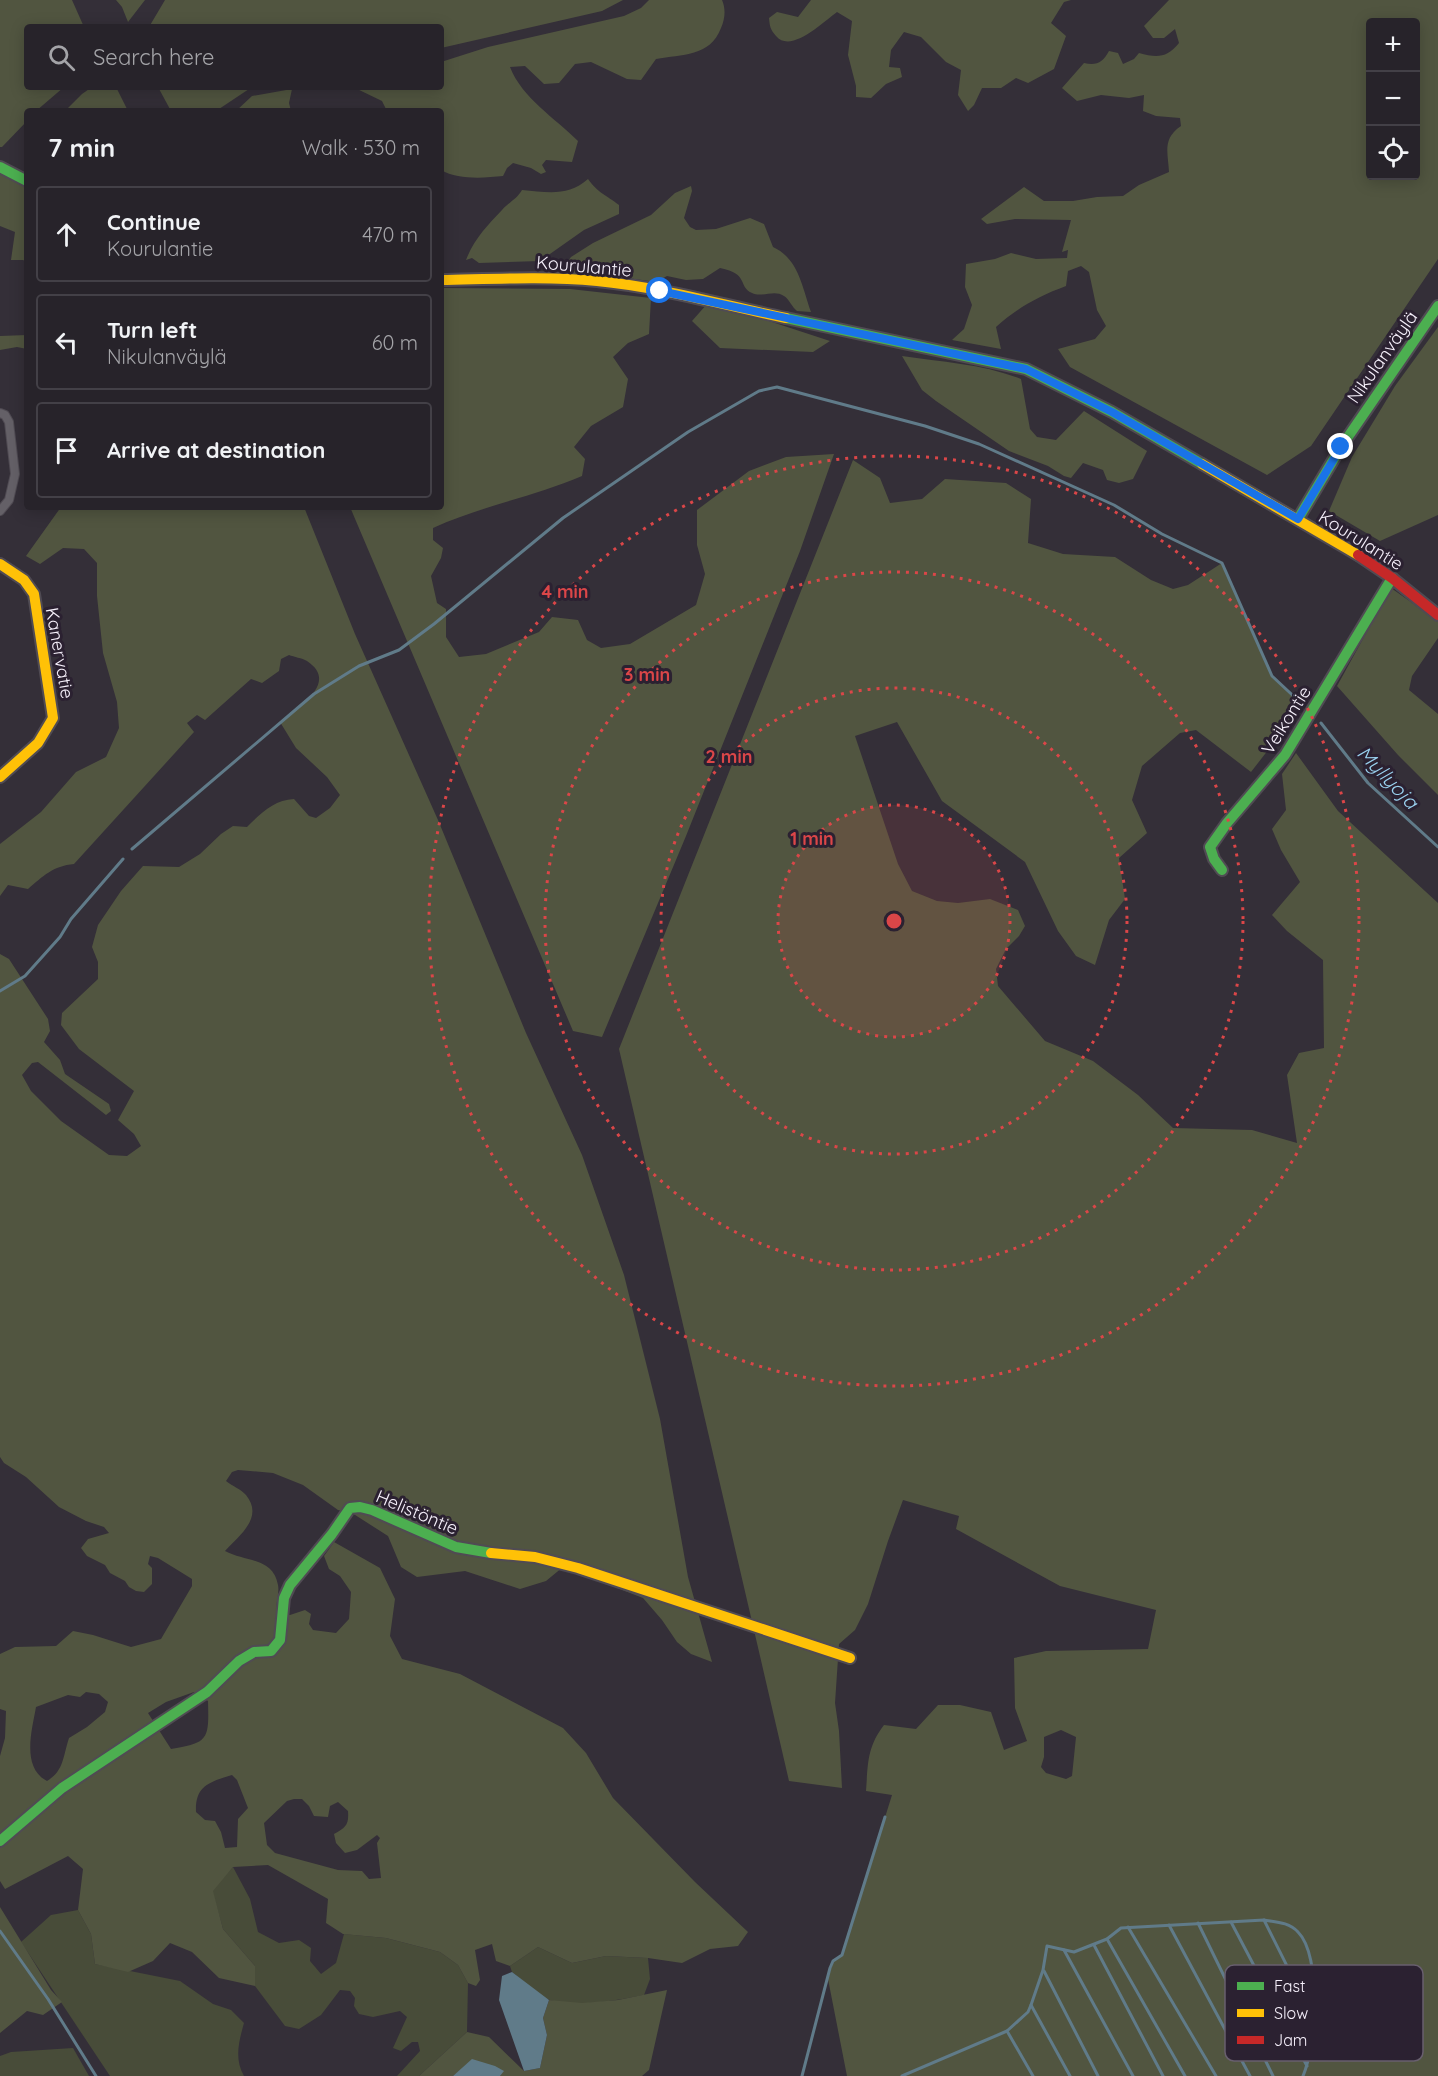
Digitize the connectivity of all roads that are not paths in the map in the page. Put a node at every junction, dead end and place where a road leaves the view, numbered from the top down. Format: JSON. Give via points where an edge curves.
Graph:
{"nodes":[{"id":1,"x":0,"y":167,"type":"edge"},
{"id":2,"x":24,"y":179,"type":"edge"},
{"id":3,"x":444,"y":280,"type":"edge"},
{"id":4,"x":1438,"y":306,"type":"edge"},
{"id":5,"x":0,"y":413,"type":"edge"},
{"id":6,"x":0,"y":511,"type":"edge"},
{"id":7,"x":1298,"y":519,"type":"junction"},
{"id":8,"x":0,"y":564,"type":"edge"},
{"id":9,"x":1392,"y":578,"type":"junction"},
{"id":10,"x":1438,"y":615,"type":"edge"},
{"id":11,"x":0,"y":777,"type":"edge"},
{"id":12,"x":1222,"y":870,"type":"dead end"},
{"id":13,"x":850,"y":1658,"type":"dead end"},
{"id":14,"x":0,"y":1841,"type":"edge"}],
"edges":[{"from":1,"to":2,"type":"street"},
{"from":3,"to":7,"type":"street","name":"Kourulantie","via":[[598,281],[1026,369],[1112,412]]},
{"from":4,"to":7,"type":"street","name":"Nikulanväylä","via":[[1370,402]]},
{"from":5,"to":6,"type":"street","via":[[9,422],[15,474],[9,500]]},
{"from":7,"to":9,"type":"street","name":"Kourulantie"},
{"from":8,"to":11,"type":"street","name":"Kanervatie","via":[[24,580],[34,594],[53,718],[38,742]]},
{"from":9,"to":10,"type":"street","name":"Kourulantie"},
{"from":9,"to":12,"type":"street","name":"Veikontie","via":[[1285,755],[1224,825],[1210,847]]},
{"from":13,"to":14,"type":"street","name":"Helistöntie","via":[[600,1574],[544,1559],[454,1547],[388,1516],[362,1507],[350,1508],[290,1585],[280,1640],[271,1651],[254,1652],[239,1661],[207,1692],[62,1788]]}]}
